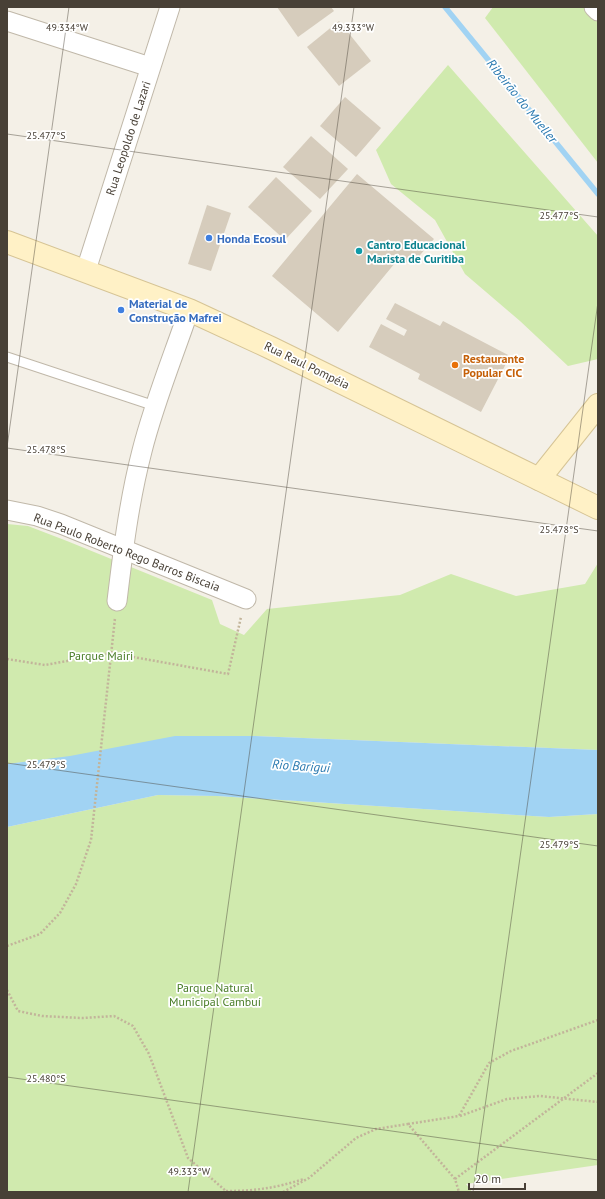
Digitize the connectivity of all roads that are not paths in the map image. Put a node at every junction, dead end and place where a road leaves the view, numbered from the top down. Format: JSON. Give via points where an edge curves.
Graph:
{"nodes":[{"id":1,"x":170,"y":7,"type":"edge"},
{"id":2,"x":594,"y":7,"type":"edge"},
{"id":3,"x":598,"y":11,"type":"edge"},
{"id":4,"x":7,"y":21,"type":"edge"},
{"id":5,"x":150,"y":67,"type":"junction"},
{"id":6,"x":7,"y":243,"type":"edge"},
{"id":7,"x":86,"y":270,"type":"junction"},
{"id":8,"x":189,"y":310,"type":"junction"},
{"id":9,"x":7,"y":357,"type":"edge"},
{"id":10,"x":598,"y":405,"type":"edge"},
{"id":11,"x":155,"y":406,"type":"junction"},
{"id":12,"x":539,"y":479,"type":"junction"},
{"id":13,"x":598,"y":508,"type":"edge"},
{"id":14,"x":7,"y":510,"type":"edge"},
{"id":15,"x":124,"y":550,"type":"junction"},
{"id":16,"x":246,"y":599,"type":"road end"},
{"id":17,"x":117,"y":602,"type":"road end"}],
"edges":[{"from":1,"to":5,"type":"street","name":"Rua Leopoldo de Lazari"},
{"from":2,"to":3,"type":"street"},
{"from":4,"to":5,"type":"street"},
{"from":5,"to":7,"type":"street","name":"Rua Leopoldo de Lazari"},
{"from":6,"to":7,"type":"main road","name":"Rua Raul Pompéia"},
{"from":7,"to":8,"type":"main road","name":"Rua Raul Pompéia"},
{"from":8,"to":11,"type":"street"},
{"from":8,"to":12,"type":"main road","name":"Rua Raul Pompéia","via":[[285,354]]},
{"from":9,"to":11,"type":"lane"},
{"from":10,"to":12,"type":"main road"},
{"from":11,"to":15,"type":"street","via":[[136,475]]},
{"from":12,"to":13,"type":"main road","name":"Rua Raul Pompéia"},
{"from":14,"to":15,"type":"street","name":"Rua Paulo Roberto Rego Barros Biscaia","via":[[61,524]]},
{"from":15,"to":16,"type":"street","name":"Rua Paulo Roberto Rego Barros Biscaia"},
{"from":15,"to":17,"type":"street"}]}
